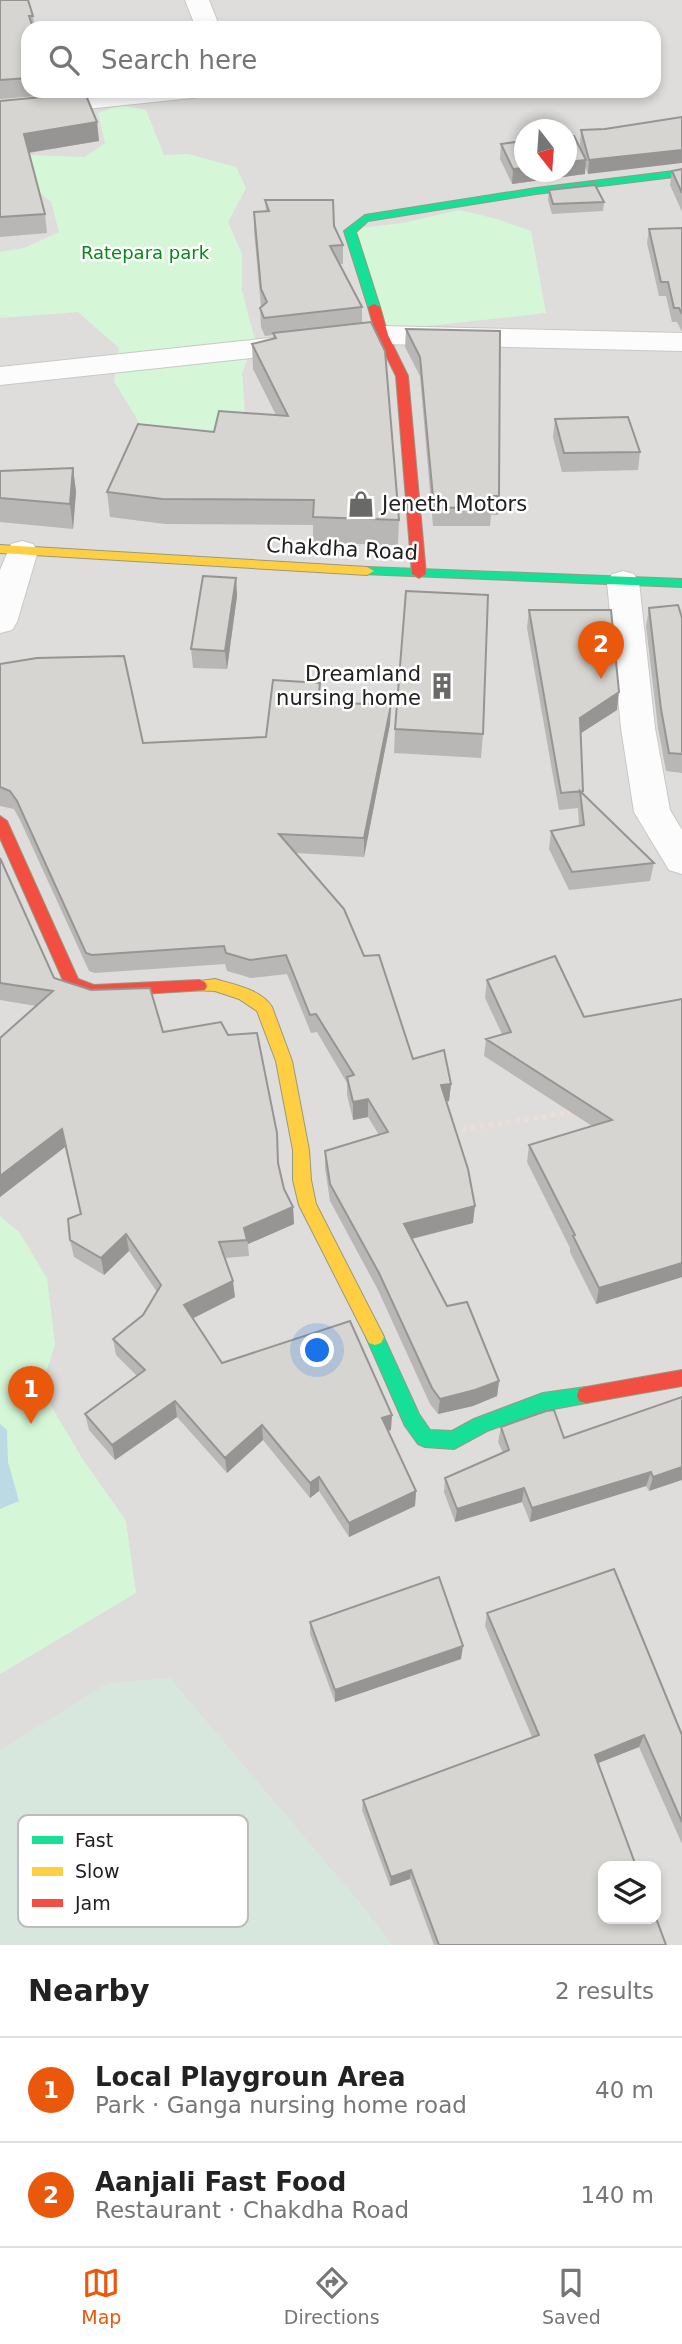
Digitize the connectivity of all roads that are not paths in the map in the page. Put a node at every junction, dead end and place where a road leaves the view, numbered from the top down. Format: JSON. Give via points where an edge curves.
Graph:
{"nodes":[{"id":1,"x":197,"y":0,"type":"edge"},
{"id":2,"x":205,"y":21,"type":"edge"},
{"id":3,"x":121,"y":98,"type":"edge"},
{"id":4,"x":0,"y":110,"type":"edge"},
{"id":5,"x":682,"y":173,"type":"edge"},
{"id":6,"x":382,"y":335,"type":"junction"},
{"id":7,"x":682,"y":342,"type":"edge"},
{"id":8,"x":0,"y":376,"type":"edge"},
{"id":9,"x":11,"y":550,"type":"edge"},
{"id":10,"x":419,"y":574,"type":"junction"},
{"id":11,"x":623,"y":582,"type":"junction"},
{"id":12,"x":682,"y":583,"type":"edge"},
{"id":13,"x":0,"y":622,"type":"edge"},
{"id":14,"x":0,"y":821,"type":"edge"},
{"id":15,"x":682,"y":860,"type":"edge"},
{"id":16,"x":682,"y":1378,"type":"edge"}],
"edges":[{"from":1,"to":2,"type":"street"},
{"from":3,"to":4,"type":"street"},
{"from":5,"to":6,"type":"street","via":[[365,218],[350,231]]},
{"from":6,"to":7,"type":"street"},
{"from":6,"to":8,"type":"street"},
{"from":6,"to":10,"type":"street","via":[[405,392]]},
{"from":9,"to":10,"type":"street","name":"Chakdha Road"},
{"from":9,"to":13,"type":"street"},
{"from":10,"to":11,"type":"street","name":"Chakdha Road"},
{"from":11,"to":12,"type":"street","name":"Chakdha Road"},
{"from":11,"to":15,"type":"street","via":[[652,811]]},
{"from":14,"to":16,"type":"street","via":[[72,983],[94,990],[215,985],[264,1007],[284,1061],[307,1205],[347,1276],[412,1420],[425,1438],[454,1440],[543,1402]]}]}
